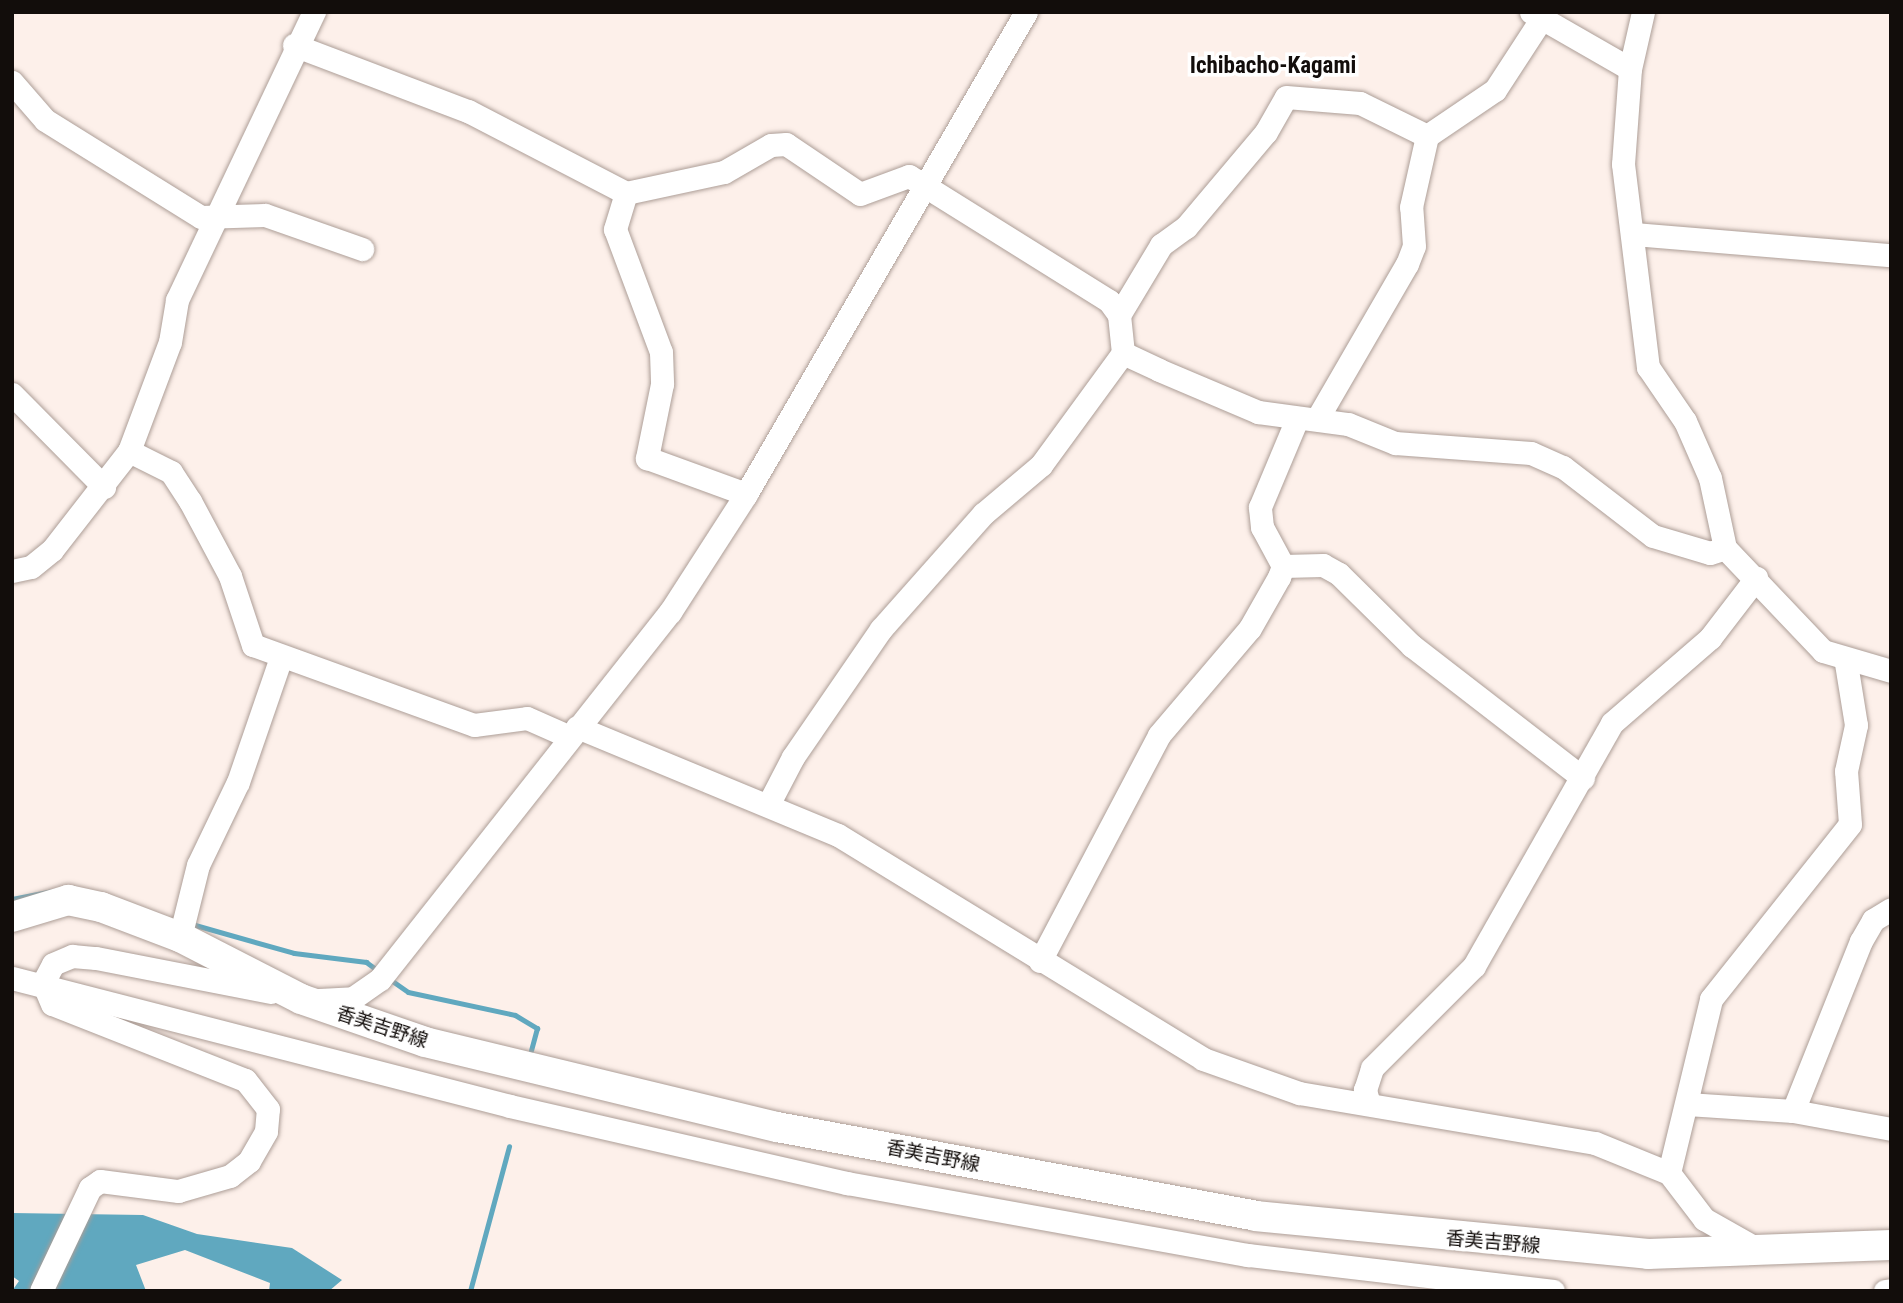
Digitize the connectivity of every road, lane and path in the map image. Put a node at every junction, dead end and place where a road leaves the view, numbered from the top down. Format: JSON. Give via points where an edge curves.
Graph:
{"nodes":[{"id":1,"x":314,"y":12,"type":"edge"},
{"id":2,"x":1026,"y":12,"type":"edge"},
{"id":3,"x":1643,"y":12,"type":"edge"},
{"id":4,"x":1536,"y":16,"type":"edge"},
{"id":5,"x":294,"y":45,"type":"junction"},
{"id":6,"x":1630,"y":69,"type":"junction"},
{"id":7,"x":12,"y":82,"type":"edge"},
{"id":8,"x":1427,"y":136,"type":"junction"},
{"id":9,"x":925,"y":184,"type":"junction"},
{"id":10,"x":626,"y":193,"type":"junction"},
{"id":11,"x":216,"y":219,"type":"junction"},
{"id":12,"x":1633,"y":234,"type":"junction"},
{"id":13,"x":362,"y":249,"type":"dead end"},
{"id":14,"x":1891,"y":254,"type":"edge"},
{"id":15,"x":1119,"y":315,"type":"junction"},
{"id":16,"x":1123,"y":353,"type":"junction"},
{"id":17,"x":12,"y":394,"type":"edge"},
{"id":18,"x":1307,"y":419,"type":"junction"},
{"id":19,"x":129,"y":451,"type":"junction"},
{"id":20,"x":104,"y":487,"type":"junction"},
{"id":21,"x":746,"y":494,"type":"junction"},
{"id":22,"x":1725,"y":548,"type":"junction"},
{"id":23,"x":1283,"y":566,"type":"junction"},
{"id":24,"x":12,"y":571,"type":"edge"},
{"id":25,"x":1756,"y":578,"type":"junction"},
{"id":26,"x":280,"y":660,"type":"junction"},
{"id":27,"x":1846,"y":663,"type":"junction"},
{"id":28,"x":1891,"y":671,"type":"edge"},
{"id":29,"x":573,"y":732,"type":"junction"},
{"id":30,"x":1583,"y":778,"type":"junction"},
{"id":31,"x":768,"y":805,"type":"junction"},
{"id":32,"x":1891,"y":909,"type":"edge"},
{"id":33,"x":12,"y":917,"type":"edge"},
{"id":34,"x":183,"y":927,"type":"junction"},
{"id":35,"x":1040,"y":961,"type":"junction"},
{"id":36,"x":12,"y":978,"type":"edge"},
{"id":37,"x":43,"y":982,"type":"junction"},
{"id":38,"x":301,"y":999,"type":"junction"},
{"id":39,"x":1369,"y":1104,"type":"junction"},
{"id":40,"x":1686,"y":1104,"type":"junction"},
{"id":41,"x":1793,"y":1111,"type":"junction"},
{"id":42,"x":1891,"y":1129,"type":"edge"},
{"id":43,"x":1668,"y":1173,"type":"junction"},
{"id":44,"x":1891,"y":1245,"type":"edge"},
{"id":45,"x":1764,"y":1251,"type":"junction"},
{"id":46,"x":1891,"y":1290,"type":"edge"},
{"id":47,"x":41,"y":1291,"type":"edge"},
{"id":48,"x":1553,"y":1291,"type":"edge"},
{"id":49,"x":1885,"y":1291,"type":"edge"}],
"edges":[{"from":1,"to":5,"type":"street"},
{"from":2,"to":9,"type":"street"},
{"from":3,"to":6,"type":"street"},
{"from":4,"to":6,"type":"street"},
{"from":4,"to":8,"type":"street","via":[[1495,90]]},
{"from":5,"to":10,"type":"street","via":[[467,111]]},
{"from":5,"to":11,"type":"street"},
{"from":6,"to":12,"type":"street","via":[[1623,164]]},
{"from":7,"to":11,"type":"street","via":[[45,120],[153,189]]},
{"from":8,"to":15,"type":"street","via":[[1360,103],[1286,97],[1266,132],[1186,227],[1161,245]]},
{"from":8,"to":18,"type":"street","via":[[1411,207],[1414,246],[1408,264]]},
{"from":9,"to":10,"type":"street","via":[[894,177],[860,194],[786,144],[771,145],[724,172]]},
{"from":9,"to":15,"type":"street","via":[[1109,301]]},
{"from":9,"to":21,"type":"street"},
{"from":10,"to":21,"type":"street","via":[[615,229],[661,352],[662,384],[647,458]]},
{"from":11,"to":13,"type":"street","via":[[265,215]]},
{"from":11,"to":19,"type":"street","via":[[177,300],[170,342]]},
{"from":12,"to":14,"type":"street"},
{"from":12,"to":22,"type":"street","via":[[1648,368],[1685,421],[1710,478]]},
{"from":15,"to":16,"type":"street"},
{"from":16,"to":18,"type":"street","via":[[1258,412]]},
{"from":16,"to":31,"type":"street","via":[[1041,465],[983,514],[881,629],[793,757]]},
{"from":17,"to":20,"type":"street"},
{"from":18,"to":22,"type":"street","via":[[1395,443],[1531,453],[1563,467],[1653,536],[1710,553]]},
{"from":18,"to":23,"type":"street","via":[[1260,507],[1262,527]]},
{"from":19,"to":20,"type":"street"},
{"from":19,"to":26,"type":"street","via":[[171,472],[230,576],[253,645]]},
{"from":20,"to":24,"type":"street","via":[[52,550],[31,567]]},
{"from":21,"to":29,"type":"street","via":[[670,612]]},
{"from":22,"to":25,"type":"street"},
{"from":23,"to":30,"type":"street","via":[[1323,565],[1339,574],[1412,646]]},
{"from":23,"to":35,"type":"street","via":[[1250,628],[1159,735]]},
{"from":25,"to":27,"type":"street","via":[[1823,651]]},
{"from":25,"to":30,"type":"street","via":[[1710,638],[1612,723]]},
{"from":26,"to":29,"type":"street","via":[[474,725],[527,718]]},
{"from":26,"to":34,"type":"street","via":[[238,782],[198,865]]},
{"from":27,"to":28,"type":"street"},
{"from":27,"to":40,"type":"street","via":[[1856,725],[1846,771],[1850,824],[1711,999],[1699,1025]]},
{"from":29,"to":31,"type":"street"},
{"from":29,"to":38,"type":"street","via":[[384,974],[342,1001]]},
{"from":30,"to":39,"type":"street","via":[[1474,966],[1371,1068],[1365,1090]]},
{"from":31,"to":35,"type":"street","via":[[838,835]]},
{"from":32,"to":41,"type":"street","via":[[1873,920],[1861,941]]},
{"from":33,"to":34,"type":"main road","name":"香美吉野線","via":[[68,900]]},
{"from":34,"to":38,"type":"main road","name":"香美吉野線"},
{"from":35,"to":39,"type":"street","via":[[1203,1059],[1299,1093]]},
{"from":36,"to":37,"type":"street"},
{"from":37,"to":38,"type":"street","via":[[53,964],[72,956]]},
{"from":37,"to":47,"type":"street","via":[[52,1004],[245,1080],[268,1109],[266,1131],[249,1161],[230,1176],[178,1191],[100,1181],[80,1204]]},
{"from":37,"to":48,"type":"street","via":[[510,1106],[847,1183],[1248,1255]]},
{"from":38,"to":45,"type":"main road","name":"香美吉野線","via":[[425,1042],[777,1127],[1255,1216],[1635,1253]]},
{"from":39,"to":43,"type":"street","via":[[1595,1143]]},
{"from":40,"to":41,"type":"street"},
{"from":40,"to":43,"type":"street"},
{"from":41,"to":42,"type":"street"},
{"from":43,"to":45,"type":"street","via":[[1720,1233]]},
{"from":44,"to":45,"type":"main road","name":"香美吉野線"},
{"from":46,"to":49,"type":"street"}]}
